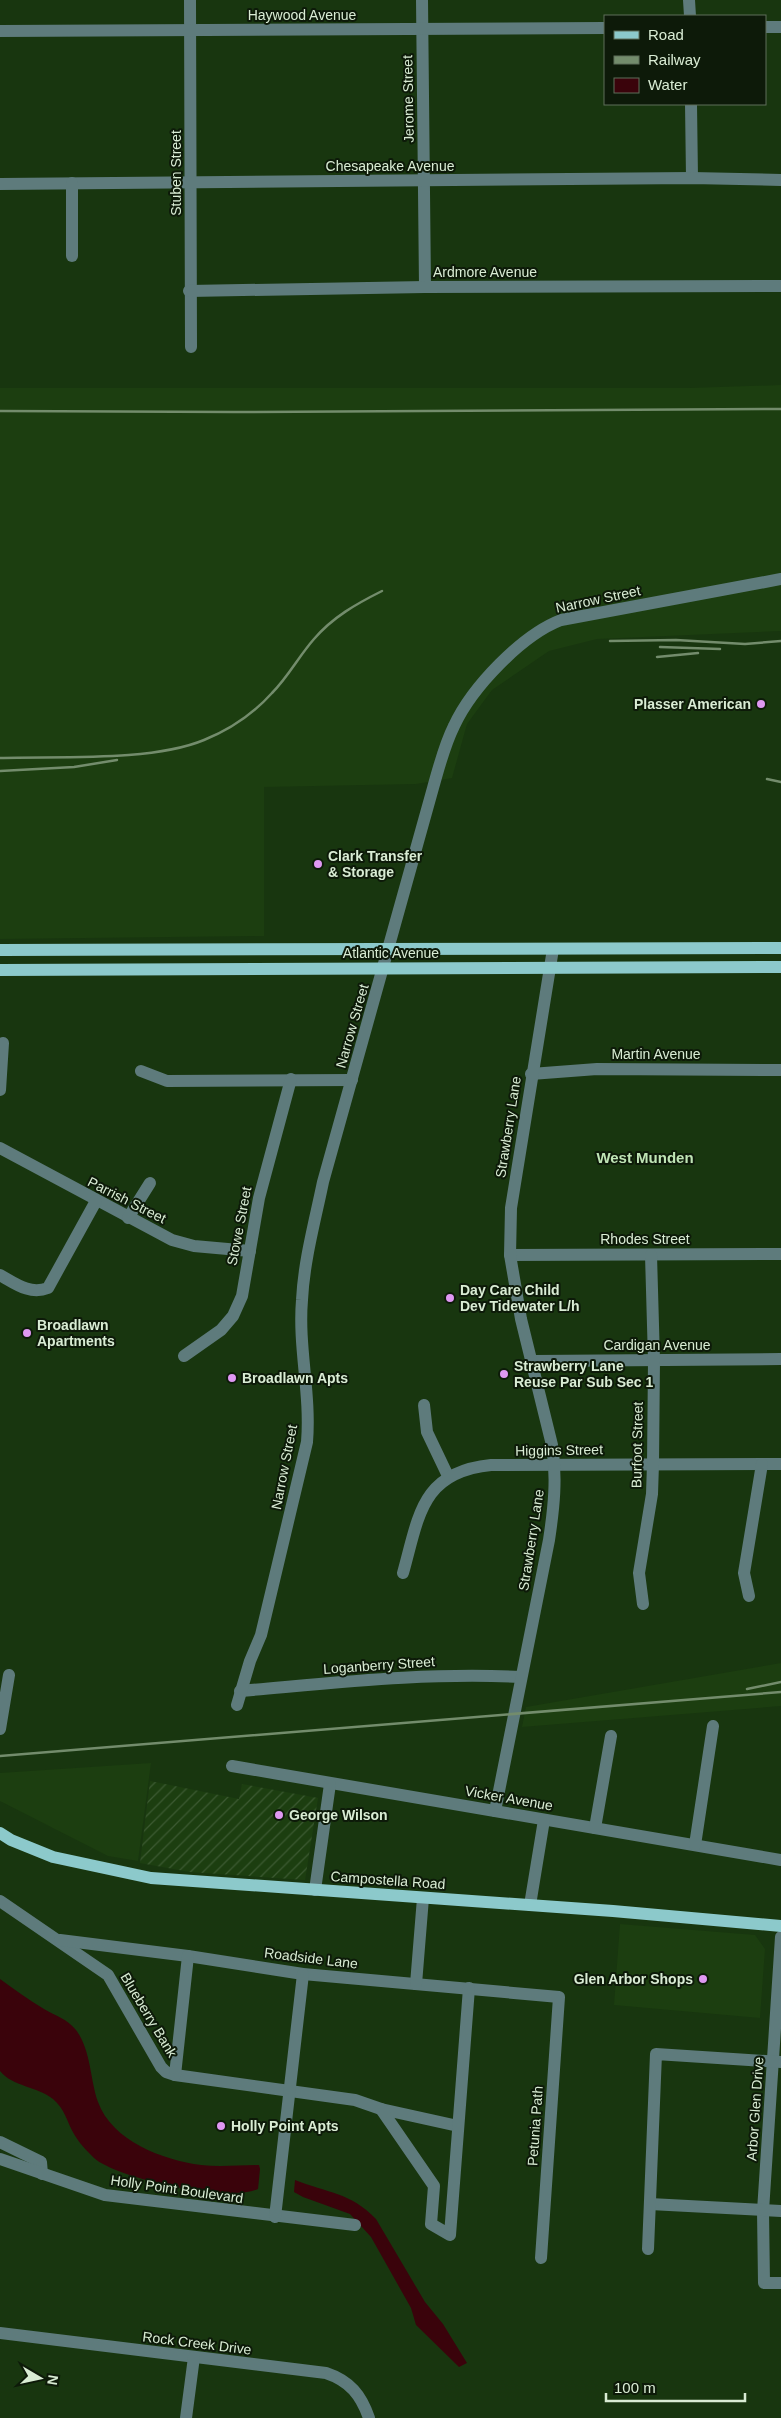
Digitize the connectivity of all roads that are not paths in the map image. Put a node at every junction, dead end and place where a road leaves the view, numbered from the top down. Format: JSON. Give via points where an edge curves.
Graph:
{"nodes":[{"id":1,"x":190,"y":0,"type":"edge"},
{"id":2,"x":422,"y":0,"type":"edge"},
{"id":3,"x":689,"y":0,"type":"edge"},
{"id":4,"x":690,"y":15,"type":"edge"},
{"id":5,"x":781,"y":26,"type":"edge"},
{"id":6,"x":766,"y":27,"type":"edge"},
{"id":7,"x":604,"y":28,"type":"edge"},
{"id":8,"x":190,"y":30,"type":"junction"},
{"id":9,"x":422,"y":30,"type":"junction"},
{"id":10,"x":0,"y":31,"type":"edge"},
{"id":11,"x":691,"y":105,"type":"edge"},
{"id":12,"x":692,"y":178,"type":"junction"},
{"id":13,"x":781,"y":180,"type":"edge"},
{"id":14,"x":424,"y":181,"type":"junction"},
{"id":15,"x":191,"y":182,"type":"junction"},
{"id":16,"x":72,"y":183,"type":"junction"},
{"id":17,"x":0,"y":184,"type":"edge"},
{"id":18,"x":72,"y":256,"type":"dead end"},
{"id":19,"x":781,"y":286,"type":"edge"},
{"id":20,"x":425,"y":288,"type":"junction"},
{"id":21,"x":190,"y":291,"type":"junction"},
{"id":22,"x":191,"y":346,"type":"dead end"},
{"id":23,"x":781,"y":579,"type":"edge"},
{"id":24,"x":781,"y":948,"type":"edge"},
{"id":25,"x":389,"y":949,"type":"junction"},
{"id":26,"x":553,"y":949,"type":"junction"},
{"id":27,"x":0,"y":950,"type":"edge"},
{"id":28,"x":781,"y":967,"type":"edge"},
{"id":29,"x":384,"y":968,"type":"junction"},
{"id":30,"x":549,"y":969,"type":"junction"},
{"id":31,"x":0,"y":970,"type":"edge"},
{"id":32,"x":4,"y":1043,"type":"dead end"},
{"id":33,"x":781,"y":1070,"type":"edge"},
{"id":34,"x":140,"y":1071,"type":"dead end"},
{"id":35,"x":532,"y":1074,"type":"junction"},
{"id":36,"x":291,"y":1079,"type":"junction"},
{"id":37,"x":352,"y":1080,"type":"junction"},
{"id":38,"x":0,"y":1090,"type":"edge"},
{"id":39,"x":0,"y":1148,"type":"edge"},
{"id":40,"x":150,"y":1183,"type":"dead end"},
{"id":41,"x":96,"y":1201,"type":"junction"},
{"id":42,"x":128,"y":1218,"type":"junction"},
{"id":43,"x":250,"y":1251,"type":"junction"},
{"id":44,"x":781,"y":1254,"type":"edge"},
{"id":45,"x":510,"y":1255,"type":"junction"},
{"id":46,"x":651,"y":1255,"type":"junction"},
{"id":47,"x":0,"y":1275,"type":"edge"},
{"id":48,"x":184,"y":1356,"type":"dead end"},
{"id":49,"x":781,"y":1359,"type":"edge"},
{"id":50,"x":533,"y":1360,"type":"junction"},
{"id":51,"x":654,"y":1360,"type":"junction"},
{"id":52,"x":424,"y":1406,"type":"dead end"},
{"id":53,"x":652,"y":1464,"type":"junction"},
{"id":54,"x":762,"y":1464,"type":"junction"},
{"id":55,"x":781,"y":1464,"type":"edge"},
{"id":56,"x":555,"y":1465,"type":"junction"},
{"id":57,"x":448,"y":1476,"type":"junction"},
{"id":58,"x":404,"y":1573,"type":"dead end"},
{"id":59,"x":749,"y":1596,"type":"dead end"},
{"id":60,"x":642,"y":1604,"type":"dead end"},
{"id":61,"x":9,"y":1675,"type":"dead end"},
{"id":62,"x":521,"y":1678,"type":"junction"},
{"id":63,"x":240,"y":1690,"type":"junction"},
{"id":64,"x":237,"y":1705,"type":"dead end"},
{"id":65,"x":713,"y":1726,"type":"dead end"},
{"id":66,"x":0,"y":1729,"type":"edge"},
{"id":67,"x":611,"y":1736,"type":"dead end"},
{"id":68,"x":232,"y":1766,"type":"dead end"},
{"id":69,"x":330,"y":1784,"type":"junction"},
{"id":70,"x":495,"y":1811,"type":"junction"},
{"id":71,"x":544,"y":1820,"type":"junction"},
{"id":72,"x":595,"y":1828,"type":"junction"},
{"id":73,"x":0,"y":1833,"type":"edge"},
{"id":74,"x":695,"y":1845,"type":"junction"},
{"id":75,"x":781,"y":1860,"type":"edge"},
{"id":76,"x":315,"y":1890,"type":"junction"},
{"id":77,"x":423,"y":1898,"type":"junction"},
{"id":78,"x":0,"y":1901,"type":"edge"},
{"id":79,"x":530,"y":1905,"type":"junction"},
{"id":80,"x":781,"y":1926,"type":"edge"},
{"id":81,"x":781,"y":1937,"type":"edge"},
{"id":82,"x":60,"y":1940,"type":"junction"},
{"id":83,"x":188,"y":1956,"type":"junction"},
{"id":84,"x":303,"y":1974,"type":"junction"},
{"id":85,"x":416,"y":1984,"type":"junction"},
{"id":86,"x":469,"y":1988,"type":"junction"},
{"id":87,"x":559,"y":1997,"type":"joint"},
{"id":88,"x":777,"y":2062,"type":"edge"},
{"id":89,"x":175,"y":2076,"type":"junction"},
{"id":90,"x":291,"y":2090,"type":"junction"},
{"id":91,"x":381,"y":2109,"type":"junction"},
{"id":92,"x":458,"y":2126,"type":"junction"},
{"id":93,"x":0,"y":2142,"type":"edge"},
{"id":94,"x":0,"y":2160,"type":"edge"},
{"id":95,"x":42,"y":2174,"type":"junction"},
{"id":96,"x":650,"y":2204,"type":"junction"},
{"id":97,"x":763,"y":2211,"type":"junction"},
{"id":98,"x":781,"y":2211,"type":"edge"},
{"id":99,"x":275,"y":2217,"type":"junction"},
{"id":100,"x":355,"y":2225,"type":"dead end"},
{"id":101,"x":648,"y":2249,"type":"dead end"},
{"id":102,"x":542,"y":2258,"type":"dead end"},
{"id":103,"x":781,"y":2283,"type":"edge"},
{"id":104,"x":0,"y":2333,"type":"edge"},
{"id":105,"x":194,"y":2357,"type":"junction"},
{"id":106,"x":186,"y":2418,"type":"edge"},
{"id":107,"x":369,"y":2418,"type":"edge"}],
"edges":[{"from":1,"to":8,"type":"street","name":"Stuben Street"},
{"from":2,"to":9,"type":"street","name":"Jerome Street"},
{"from":3,"to":4,"type":"street"},
{"from":5,"to":6,"type":"street"},
{"from":7,"to":9,"type":"street","name":"Haywood Avenue"},
{"from":8,"to":9,"type":"street","name":"Haywood Avenue"},
{"from":8,"to":10,"type":"street","name":"Haywood Avenue"},
{"from":8,"to":15,"type":"street","name":"Stuben Street"},
{"from":9,"to":14,"type":"street","name":"Jerome Street"},
{"from":11,"to":12,"type":"street"},
{"from":12,"to":13,"type":"street","name":"Chesapeake Avenue"},
{"from":12,"to":14,"type":"street","name":"Chesapeake Avenue"},
{"from":14,"to":15,"type":"street","name":"Chesapeake Avenue"},
{"from":14,"to":20,"type":"street","name":"Jerome Street"},
{"from":15,"to":16,"type":"street","name":"Chesapeake Avenue"},
{"from":15,"to":21,"type":"street","name":"Stuben Street"},
{"from":16,"to":17,"type":"street","name":"Chesapeake Avenue"},
{"from":16,"to":18,"type":"street"},
{"from":19,"to":20,"type":"street","name":"Ardmore Avenue"},
{"from":20,"to":21,"type":"street","name":"Ardmore Avenue"},
{"from":21,"to":22,"type":"street","name":"Stuben Street"},
{"from":23,"to":25,"type":"street","name":"Narrow Street","via":[[561,620],[538,630],[512,650],[468,702],[454,724]]},
{"from":24,"to":26,"type":"main road","name":"Atlantic Avenue"},
{"from":25,"to":26,"type":"main road","name":"Atlantic Avenue"},
{"from":25,"to":27,"type":"main road","name":"Atlantic Avenue"},
{"from":25,"to":29,"type":"street","name":"Narrow Street"},
{"from":26,"to":30,"type":"street","name":"Strawberry Lane"},
{"from":28,"to":30,"type":"main road","name":"Atlantic Avenue"},
{"from":29,"to":30,"type":"main road","name":"Atlantic Avenue"},
{"from":29,"to":31,"type":"main road","name":"Atlantic Avenue"},
{"from":29,"to":37,"type":"street","name":"Narrow Street"},
{"from":30,"to":35,"type":"street","name":"Strawberry Lane"},
{"from":32,"to":38,"type":"street"},
{"from":33,"to":35,"type":"street","name":"Martin Avenue","via":[[597,1069]]},
{"from":34,"to":36,"type":"street","via":[[167,1081]]},
{"from":35,"to":45,"type":"street","name":"Strawberry Lane","via":[[511,1208]]},
{"from":36,"to":37,"type":"street"},
{"from":36,"to":43,"type":"street","name":"Stowe Street","via":[[259,1198]]},
{"from":37,"to":63,"type":"street","name":"Narrow Street","via":[[323,1182],[303,1290],[302,1331],[309,1420],[307,1442],[261,1635]]},
{"from":39,"to":41,"type":"street","name":"Parrish Street"},
{"from":40,"to":42,"type":"street"},
{"from":41,"to":42,"type":"street","name":"Parrish Street"},
{"from":41,"to":47,"type":"street","via":[[48,1288],[31,1291]]},
{"from":42,"to":43,"type":"street","name":"Parrish Street","via":[[172,1240],[194,1246]]},
{"from":43,"to":48,"type":"street","name":"Stowe Street","via":[[242,1296],[232,1316],[221,1330]]},
{"from":44,"to":46,"type":"street","name":"Rhodes Street"},
{"from":45,"to":46,"type":"street","name":"Rhodes Street"},
{"from":45,"to":50,"type":"street","name":"Strawberry Lane","via":[[516,1296]]},
{"from":46,"to":51,"type":"street","name":"Burfoot Street"},
{"from":49,"to":51,"type":"street","name":"Cardigan Avenue"},
{"from":50,"to":51,"type":"street","name":"Cardigan Avenue"},
{"from":50,"to":56,"type":"street","name":"Strawberry Lane"},
{"from":51,"to":53,"type":"street","name":"Burfoot Street"},
{"from":52,"to":57,"type":"street","via":[[427,1432]]},
{"from":53,"to":54,"type":"street","name":"Higgins Street"},
{"from":53,"to":56,"type":"street","name":"Higgins Street"},
{"from":53,"to":60,"type":"street","name":"Burfoot Street","via":[[652,1494],[639,1573]]},
{"from":54,"to":55,"type":"street","name":"Higgins Street"},
{"from":54,"to":59,"type":"street","via":[[744,1573]]},
{"from":56,"to":57,"type":"street","name":"Higgins Street","via":[[476,1467]]},
{"from":56,"to":62,"type":"street","name":"Strawberry Lane","via":[[555,1498],[549,1540]]},
{"from":57,"to":58,"type":"street","name":"Higgins Street","via":[[422,1506]]},
{"from":61,"to":66,"type":"street"},
{"from":62,"to":63,"type":"street","name":"Loganberry Street","via":[[467,1674]]},
{"from":62,"to":70,"type":"street","name":"Strawberry Lane"},
{"from":63,"to":64,"type":"street","name":"Narrow Street"},
{"from":65,"to":74,"type":"street"},
{"from":67,"to":72,"type":"street"},
{"from":68,"to":69,"type":"street","name":"Vicker Avenue"},
{"from":69,"to":70,"type":"street","name":"Vicker Avenue"},
{"from":69,"to":76,"type":"street"},
{"from":70,"to":71,"type":"street","name":"Vicker Avenue"},
{"from":71,"to":72,"type":"street","name":"Vicker Avenue"},
{"from":71,"to":79,"type":"street"},
{"from":72,"to":74,"type":"street","name":"Vicker Avenue"},
{"from":73,"to":76,"type":"main road","name":"Campostella Road","via":[[53,1857],[120,1873],[169,1880]]},
{"from":74,"to":75,"type":"street","name":"Vicker Avenue"},
{"from":76,"to":77,"type":"main road","name":"Campostella Road"},
{"from":77,"to":79,"type":"main road","name":"Campostella Road"},
{"from":77,"to":85,"type":"street"},
{"from":78,"to":82,"type":"street","name":"Blueberry Bank"},
{"from":79,"to":80,"type":"main road","name":"Campostella Road"},
{"from":81,"to":88,"type":"street","name":"Arbor Glen Drive"},
{"from":82,"to":83,"type":"street","name":"Roadside Lane"},
{"from":82,"to":89,"type":"street","name":"Blueberry Bank","via":[[108,1975],[161,2067]]},
{"from":83,"to":84,"type":"street","name":"Roadside Lane"},
{"from":83,"to":89,"type":"street"},
{"from":84,"to":85,"type":"street","name":"Roadside Lane"},
{"from":84,"to":90,"type":"street"},
{"from":85,"to":86,"type":"street","name":"Roadside Lane"},
{"from":86,"to":87,"type":"street","name":"Roadside Lane"},
{"from":86,"to":92,"type":"street"},
{"from":87,"to":102,"type":"street","name":"Petunia Path"},
{"from":88,"to":96,"type":"street","via":[[656,2054]]},
{"from":88,"to":97,"type":"street","name":"Arbor Glen Drive"},
{"from":89,"to":90,"type":"street","name":"Blueberry Bank"},
{"from":90,"to":91,"type":"street","name":"Blueberry Bank","via":[[355,2100]]},
{"from":90,"to":99,"type":"street"},
{"from":91,"to":92,"type":"street","name":"Blueberry Bank"},
{"from":91,"to":92,"type":"street","via":[[434,2186],[432,2224],[450,2235]]},
{"from":93,"to":95,"type":"street","via":[[41,2162]]},
{"from":94,"to":95,"type":"street","name":"Holly Point Boulevard"},
{"from":95,"to":99,"type":"street","name":"Holly Point Boulevard","via":[[105,2195]]},
{"from":96,"to":97,"type":"street"},
{"from":96,"to":101,"type":"street"},
{"from":97,"to":98,"type":"street"},
{"from":97,"to":103,"type":"street","name":"Arbor Glen Drive","via":[[764,2283]]},
{"from":99,"to":100,"type":"street","name":"Holly Point Boulevard"},
{"from":104,"to":105,"type":"street","name":"Rock Creek Drive"},
{"from":105,"to":106,"type":"street"},
{"from":105,"to":107,"type":"street","name":"Rock Creek Drive","via":[[338,2378],[353,2387]]}]}
